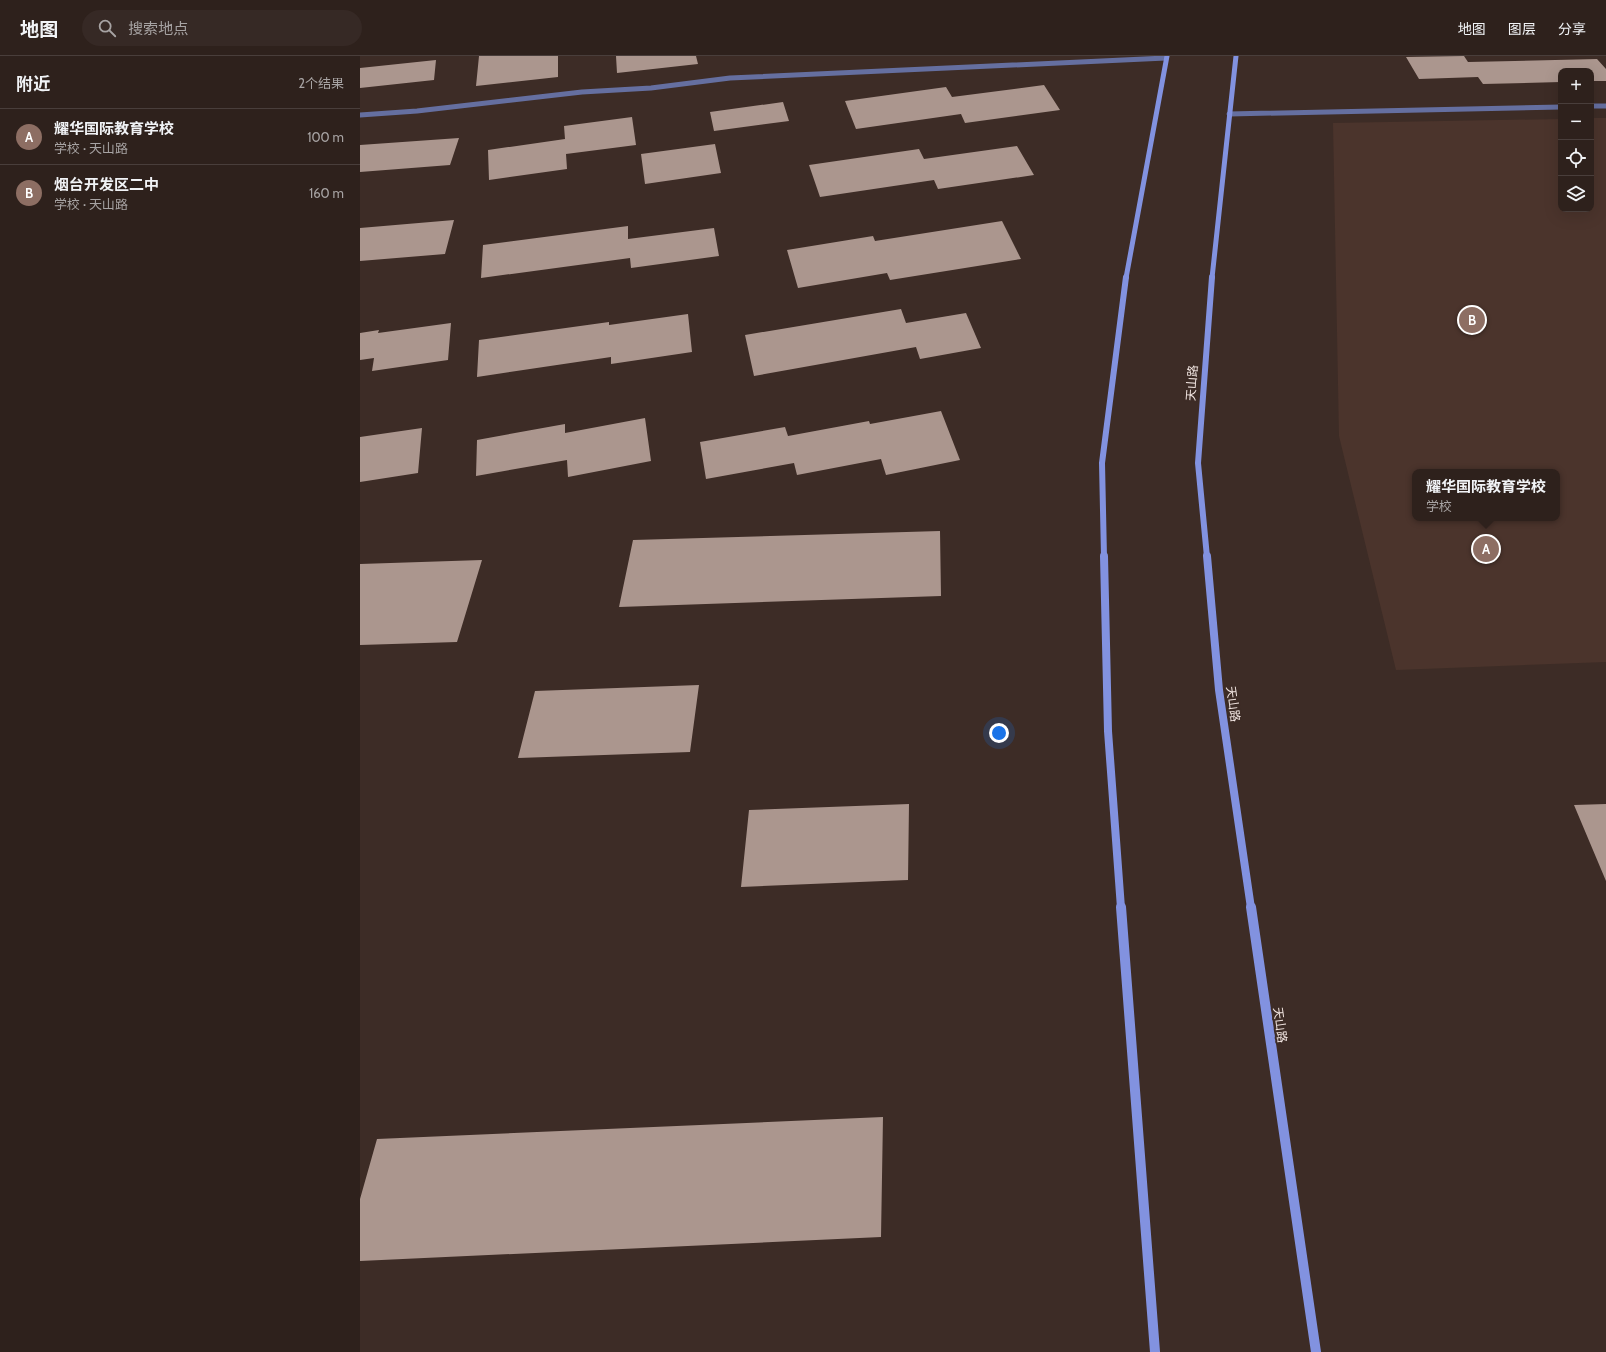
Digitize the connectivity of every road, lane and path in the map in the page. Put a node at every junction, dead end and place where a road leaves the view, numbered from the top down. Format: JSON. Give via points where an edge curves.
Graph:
{"nodes":[{"id":1,"x":1236,"y":56,"type":"edge"},
{"id":2,"x":1167,"y":57,"type":"edge"},
{"id":3,"x":1594,"y":106,"type":"edge"},
{"id":4,"x":1606,"y":106,"type":"edge"},
{"id":5,"x":1558,"y":107,"type":"edge"},
{"id":6,"x":1229,"y":114,"type":"junction"},
{"id":7,"x":360,"y":115,"type":"edge"},
{"id":8,"x":1155,"y":1352,"type":"edge"},
{"id":9,"x":1316,"y":1352,"type":"edge"}],
"edges":[{"from":1,"to":6,"type":"street","name":"天山路"},
{"from":2,"to":7,"type":"street","via":[[730,78],[651,88],[582,92]]},
{"from":2,"to":8,"type":"street","via":[[1122,297],[1102,463],[1108,731]]},
{"from":3,"to":4,"type":"street"},
{"from":5,"to":6,"type":"street"},
{"from":6,"to":9,"type":"street","name":"天山路","via":[[1209,309],[1198,463],[1219,690]]}]}
